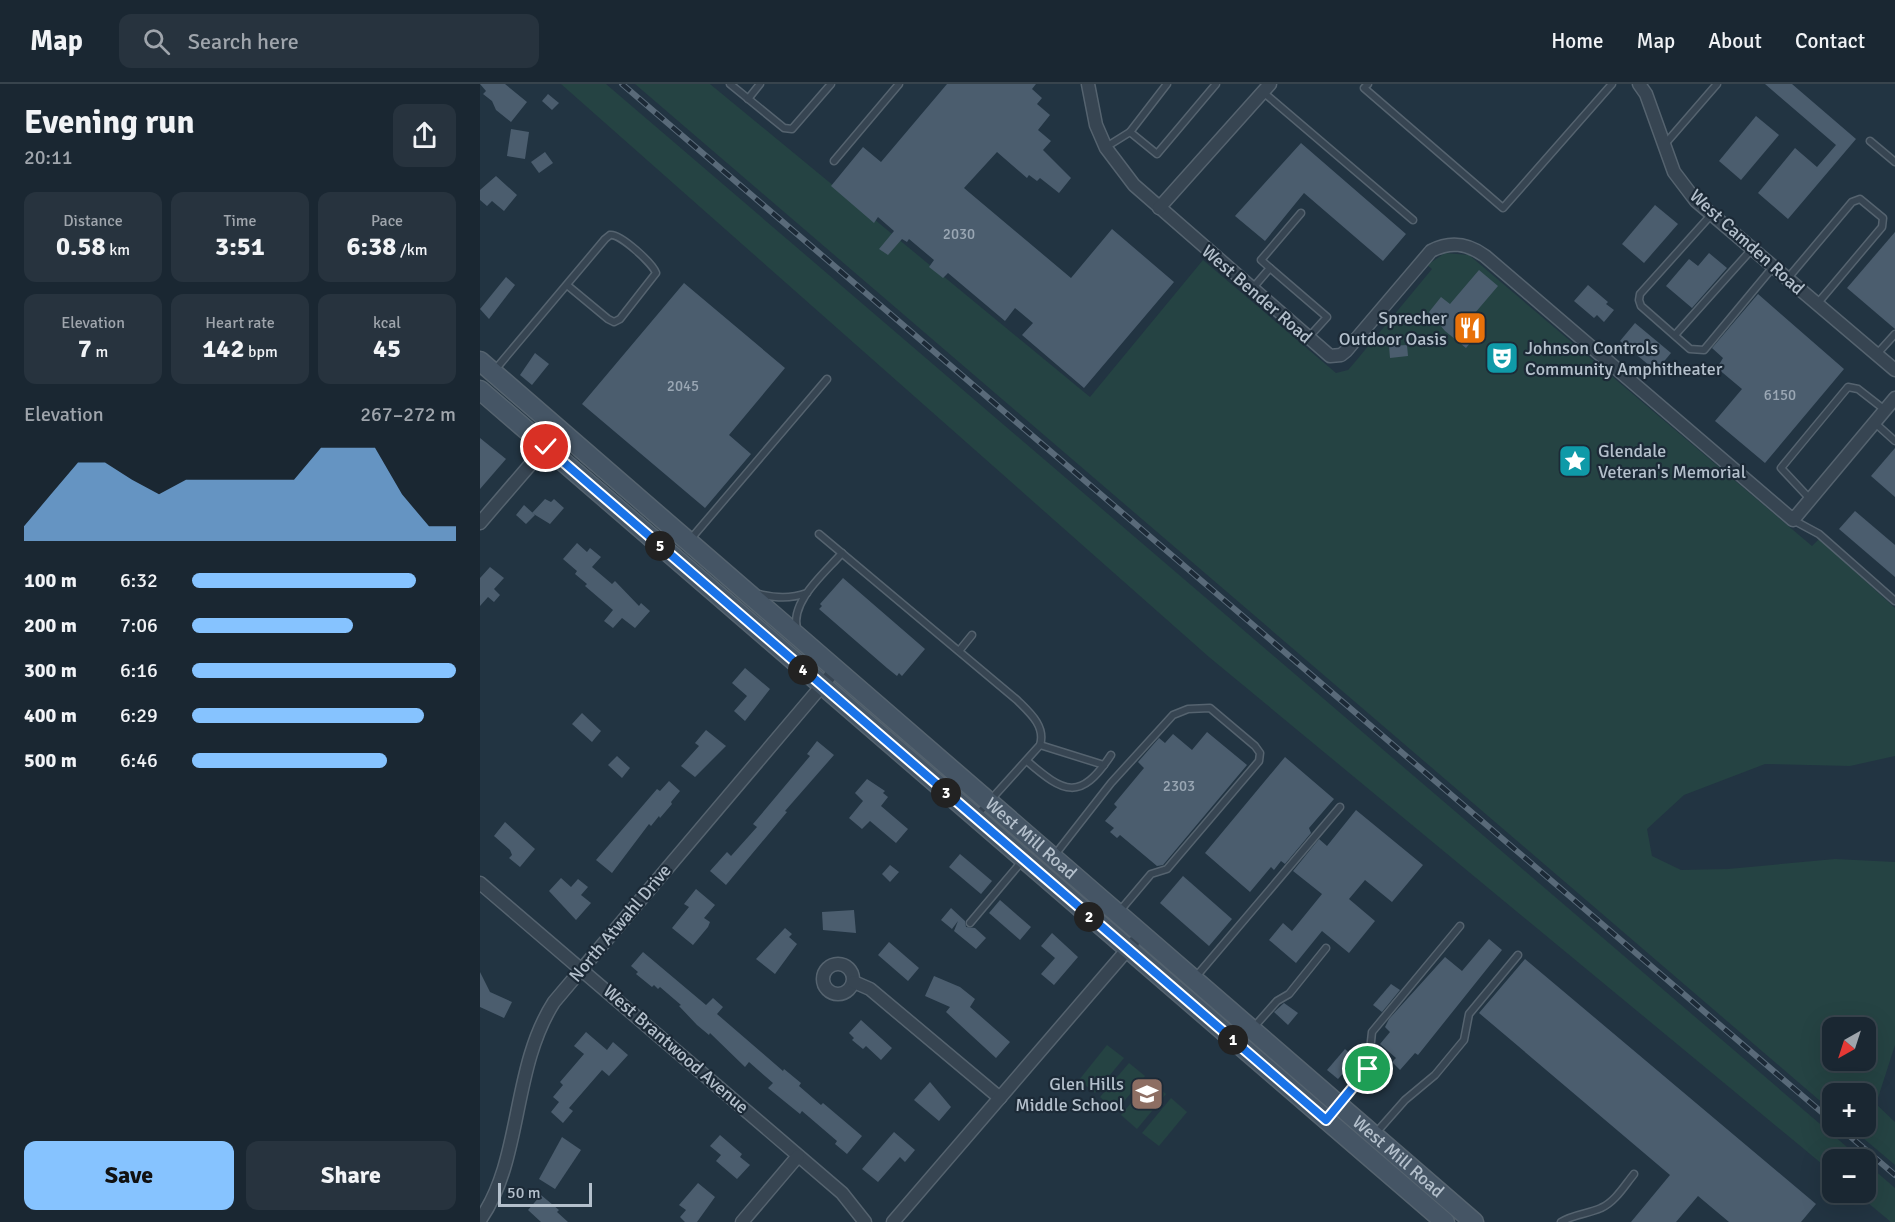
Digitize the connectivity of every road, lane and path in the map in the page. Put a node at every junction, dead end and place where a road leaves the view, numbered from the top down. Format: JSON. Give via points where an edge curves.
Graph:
{"nodes":[{"id":1,"x":730,"y":84,"type":"edge"},
{"id":2,"x":760,"y":84,"type":"edge"},
{"id":3,"x":831,"y":84,"type":"edge"},
{"id":4,"x":899,"y":84,"type":"edge"},
{"id":5,"x":1088,"y":84,"type":"edge"},
{"id":6,"x":1167,"y":84,"type":"edge"},
{"id":7,"x":1216,"y":84,"type":"edge"},
{"id":8,"x":1368,"y":84,"type":"edge"},
{"id":9,"x":1612,"y":84,"type":"edge"},
{"id":10,"x":1639,"y":84,"type":"edge"},
{"id":11,"x":1717,"y":84,"type":"edge"},
{"id":12,"x":1268,"y":86,"type":"edge"},
{"id":13,"x":748,"y":99,"type":"junction"},
{"id":14,"x":1130,"y":132,"type":"junction"},
{"id":15,"x":1870,"y":141,"type":"dead end"},
{"id":16,"x":1665,"y":144,"type":"junction"},
{"id":17,"x":1106,"y":148,"type":"junction"},
{"id":18,"x":834,"y":161,"type":"dead end"},
{"id":19,"x":1895,"y":162,"type":"edge"},
{"id":20,"x":1159,"y":208,"type":"junction"},
{"id":21,"x":1301,"y":213,"type":"dead end"},
{"id":22,"x":1711,"y":214,"type":"junction"},
{"id":23,"x":1413,"y":220,"type":"dead end"},
{"id":24,"x":1752,"y":249,"type":"junction"},
{"id":25,"x":1773,"y":267,"type":"junction"},
{"id":26,"x":1270,"y":268,"type":"junction"},
{"id":27,"x":1787,"y":279,"type":"junction"},
{"id":28,"x":567,"y":285,"type":"junction"},
{"id":29,"x":1251,"y":290,"type":"junction"},
{"id":30,"x":1817,"y":304,"type":"junction"},
{"id":31,"x":1895,"y":334,"type":"edge"},
{"id":32,"x":1675,"y":335,"type":"junction"},
{"id":33,"x":1308,"y":339,"type":"junction"},
{"id":34,"x":1877,"y":354,"type":"junction"},
{"id":35,"x":487,"y":366,"type":"edge"},
{"id":36,"x":1895,"y":370,"type":"edge"},
{"id":37,"x":827,"y":379,"type":"dead end"},
{"id":38,"x":480,"y":390,"type":"edge"},
{"id":39,"x":1895,"y":398,"type":"edge"},
{"id":40,"x":1885,"y":410,"type":"junction"},
{"id":41,"x":1875,"y":423,"type":"junction"},
{"id":42,"x":560,"y":430,"type":"junction"},
{"id":43,"x":1895,"y":441,"type":"edge"},
{"id":44,"x":546,"y":447,"type":"junction"},
{"id":45,"x":1810,"y":500,"type":"junction"},
{"id":46,"x":481,"y":519,"type":"edge"},
{"id":47,"x":1793,"y":520,"type":"junction"},
{"id":48,"x":819,"y":534,"type":"dead end"},
{"id":49,"x":693,"y":545,"type":"junction"},
{"id":50,"x":842,"y":553,"type":"junction"},
{"id":51,"x":683,"y":566,"type":"junction"},
{"id":52,"x":747,"y":591,"type":"junction"},
{"id":53,"x":808,"y":593,"type":"junction"},
{"id":54,"x":1895,"y":601,"type":"edge"},
{"id":55,"x":972,"y":635,"type":"dead end"},
{"id":56,"x":800,"y":637,"type":"junction"},
{"id":57,"x":959,"y":651,"type":"junction"},
{"id":58,"x":836,"y":669,"type":"junction"},
{"id":59,"x":822,"y":686,"type":"junction"},
{"id":60,"x":1040,"y":745,"type":"junction"},
{"id":61,"x":1111,"y":755,"type":"dead end"},
{"id":62,"x":1026,"y":761,"type":"junction"},
{"id":63,"x":1104,"y":765,"type":"junction"},
{"id":64,"x":989,"y":801,"type":"junction"},
{"id":65,"x":1340,"y":807,"type":"dead end"},
{"id":66,"x":975,"y":818,"type":"junction"},
{"id":67,"x":1053,"y":857,"type":"junction"},
{"id":68,"x":1023,"y":860,"type":"junction"},
{"id":69,"x":480,"y":883,"type":"edge"},
{"id":70,"x":1118,"y":913,"type":"junction"},
{"id":71,"x":970,"y":923,"type":"dead end"},
{"id":72,"x":1460,"y":926,"type":"dead end"},
{"id":73,"x":1141,"y":933,"type":"junction"},
{"id":74,"x":1326,"y":948,"type":"dead end"},
{"id":75,"x":1127,"y":950,"type":"junction"},
{"id":76,"x":1518,"y":955,"type":"dead end"},
{"id":77,"x":581,"y":967,"type":"junction"},
{"id":78,"x":1194,"y":979,"type":"junction"},
{"id":79,"x":854,"y":982,"type":"dead end"},
{"id":80,"x":1251,"y":1029,"type":"junction"},
{"id":81,"x":1000,"y":1098,"type":"junction"},
{"id":82,"x":1338,"y":1105,"type":"junction"},
{"id":83,"x":1326,"y":1120,"type":"junction"},
{"id":84,"x":1374,"y":1136,"type":"junction"},
{"id":85,"x":798,"y":1156,"type":"junction"},
{"id":86,"x":1634,"y":1174,"type":"dead end"},
{"id":87,"x":480,"y":1220,"type":"edge"},
{"id":88,"x":742,"y":1222,"type":"edge"},
{"id":89,"x":865,"y":1222,"type":"edge"},
{"id":90,"x":893,"y":1222,"type":"edge"},
{"id":91,"x":1444,"y":1222,"type":"edge"},
{"id":92,"x":1474,"y":1222,"type":"edge"},
{"id":93,"x":1561,"y":1222,"type":"edge"}],
"edges":[{"from":1,"to":13,"type":"lane"},
{"from":2,"to":13,"type":"lane"},
{"from":3,"to":13,"type":"lane","via":[[792,129],[784,128]]},
{"from":4,"to":18,"type":"lane"},
{"from":5,"to":17,"type":"street","name":"West Bender Road","via":[[1096,125]]},
{"from":6,"to":14,"type":"lane"},
{"from":7,"to":14,"type":"lane","via":[[1157,154]]},
{"from":8,"to":9,"type":"lane","via":[[1364,88],[1503,208]]},
{"from":10,"to":16,"type":"street","name":"West Camden Road"},
{"from":11,"to":16,"type":"lane"},
{"from":12,"to":20,"type":"street"},
{"from":12,"to":23,"type":"lane"},
{"from":14,"to":17,"type":"lane"},
{"from":15,"to":19,"type":"lane"},
{"from":16,"to":22,"type":"street","name":"West Camden Road","via":[[1674,172]]},
{"from":17,"to":20,"type":"street","name":"West Bender Road","via":[[1118,167]]},
{"from":20,"to":29,"type":"street","name":"West Bender Road"},
{"from":21,"to":26,"type":"lane","via":[[1261,260]]},
{"from":22,"to":24,"type":"street","name":"West Camden Road"},
{"from":22,"to":32,"type":"lane","via":[[1640,294],[1641,306]]},
{"from":24,"to":25,"type":"street","name":"West Camden Road"},
{"from":24,"to":32,"type":"lane"},
{"from":25,"to":27,"type":"street","name":"West Camden Road"},
{"from":25,"to":32,"type":"lane","via":[[1704,350],[1690,349]]},
{"from":26,"to":29,"type":"lane"},
{"from":26,"to":33,"type":"lane","via":[[1327,316]]},
{"from":27,"to":30,"type":"street","name":"West Camden Road"},
{"from":27,"to":30,"type":"lane","via":[[1852,202],[1860,199],[1883,218],[1882,227]]},
{"from":28,"to":28,"type":"lane","via":[[613,234],[653,266],[656,273],[620,319],[614,321]]},
{"from":28,"to":35,"type":"lane"},
{"from":29,"to":33,"type":"street","name":"West Bender Road"},
{"from":30,"to":34,"type":"street","name":"West Camden Road"},
{"from":31,"to":34,"type":"lane"},
{"from":33,"to":47,"type":"street","name":"West Bender Road","via":[[1330,356],[1341,356],[1431,251],[1448,244],[1467,246],[1485,256]]},
{"from":34,"to":36,"type":"street","name":"West Camden Road"},
{"from":35,"to":42,"type":"main road","name":"West Mill Road"},
{"from":37,"to":49,"type":"lane"},
{"from":38,"to":44,"type":"main road","name":"West Mill Road"},
{"from":39,"to":40,"type":"street"},
{"from":40,"to":41,"type":"street"},
{"from":40,"to":45,"type":"lane","via":[[1858,389],[1848,387],[1781,468]]},
{"from":41,"to":43,"type":"lane"},
{"from":41,"to":45,"type":"street"},
{"from":42,"to":44,"type":"street"},
{"from":42,"to":49,"type":"main road","name":"West Mill Road"},
{"from":44,"to":46,"type":"street"},
{"from":44,"to":51,"type":"main road","name":"West Mill Road"},
{"from":45,"to":47,"type":"street"},
{"from":47,"to":54,"type":"lane","via":[[1820,534]]},
{"from":48,"to":50,"type":"lane"},
{"from":49,"to":51,"type":"lane"},
{"from":49,"to":52,"type":"main road","name":"West Mill Road"},
{"from":50,"to":53,"type":"lane"},
{"from":50,"to":57,"type":"lane"},
{"from":51,"to":59,"type":"main road","name":"West Mill Road"},
{"from":52,"to":53,"type":"lane","via":[[775,598]]},
{"from":52,"to":56,"type":"main road","name":"West Mill Road"},
{"from":53,"to":56,"type":"lane","via":[[795,613]]},
{"from":55,"to":57,"type":"lane"},
{"from":56,"to":58,"type":"main road","name":"West Mill Road"},
{"from":57,"to":60,"type":"lane","via":[[1033,716],[1043,737]]},
{"from":58,"to":59,"type":"street","name":"North Atwahl Drive"},
{"from":58,"to":64,"type":"main road","name":"West Mill Road","via":[[891,712]]},
{"from":59,"to":66,"type":"main road","name":"West Mill Road"},
{"from":59,"to":77,"type":"street","name":"North Atwahl Drive"},
{"from":60,"to":62,"type":"lane"},
{"from":60,"to":63,"type":"lane"},
{"from":61,"to":63,"type":"lane"},
{"from":62,"to":63,"type":"lane","via":[[1052,783],[1073,788],[1089,781]]},
{"from":62,"to":64,"type":"lane"},
{"from":64,"to":66,"type":"lane"},
{"from":64,"to":67,"type":"main road","name":"West Mill Road"},
{"from":65,"to":78,"type":"lane"},
{"from":66,"to":68,"type":"main road","name":"West Mill Road"},
{"from":67,"to":70,"type":"main road","name":"West Mill Road"},
{"from":67,"to":70,"type":"lane","via":[[1111,783],[1173,716],[1201,706],[1210,708],[1255,746],[1260,753],[1259,761],[1167,869],[1151,874]]},
{"from":68,"to":71,"type":"lane"},
{"from":68,"to":75,"type":"main road","name":"West Mill Road"},
{"from":69,"to":77,"type":"street","name":"West Brantwood Avenue"},
{"from":70,"to":73,"type":"main road","name":"West Mill Road"},
{"from":72,"to":82,"type":"lane","via":[[1372,1032],[1368,1069]]},
{"from":73,"to":75,"type":"street"},
{"from":73,"to":78,"type":"main road","name":"West Mill Road"},
{"from":74,"to":80,"type":"lane","via":[[1289,994]]},
{"from":75,"to":81,"type":"street"},
{"from":75,"to":83,"type":"main road","name":"West Mill Road"},
{"from":76,"to":84,"type":"lane","via":[[1469,1014],[1464,1040]]},
{"from":77,"to":85,"type":"street","name":"West Brantwood Avenue"},
{"from":77,"to":87,"type":"street","name":"North Atwahl Drive","via":[[541,1023],[530,1052],[502,1172]]},
{"from":78,"to":80,"type":"main road","name":"West Mill Road"},
{"from":79,"to":81,"type":"street","via":[[870,989]]},
{"from":80,"to":82,"type":"main road","name":"West Mill Road"},
{"from":81,"to":90,"type":"street"},
{"from":82,"to":83,"type":"lane"},
{"from":82,"to":84,"type":"main road","name":"West Mill Road"},
{"from":83,"to":91,"type":"main road","name":"West Mill Road"},
{"from":84,"to":92,"type":"main road","name":"West Mill Road"},
{"from":85,"to":88,"type":"street"},
{"from":85,"to":89,"type":"street","name":"West Brantwood Avenue","via":[[842,1193]]},
{"from":86,"to":93,"type":"lane","via":[[1600,1209]]}]}
